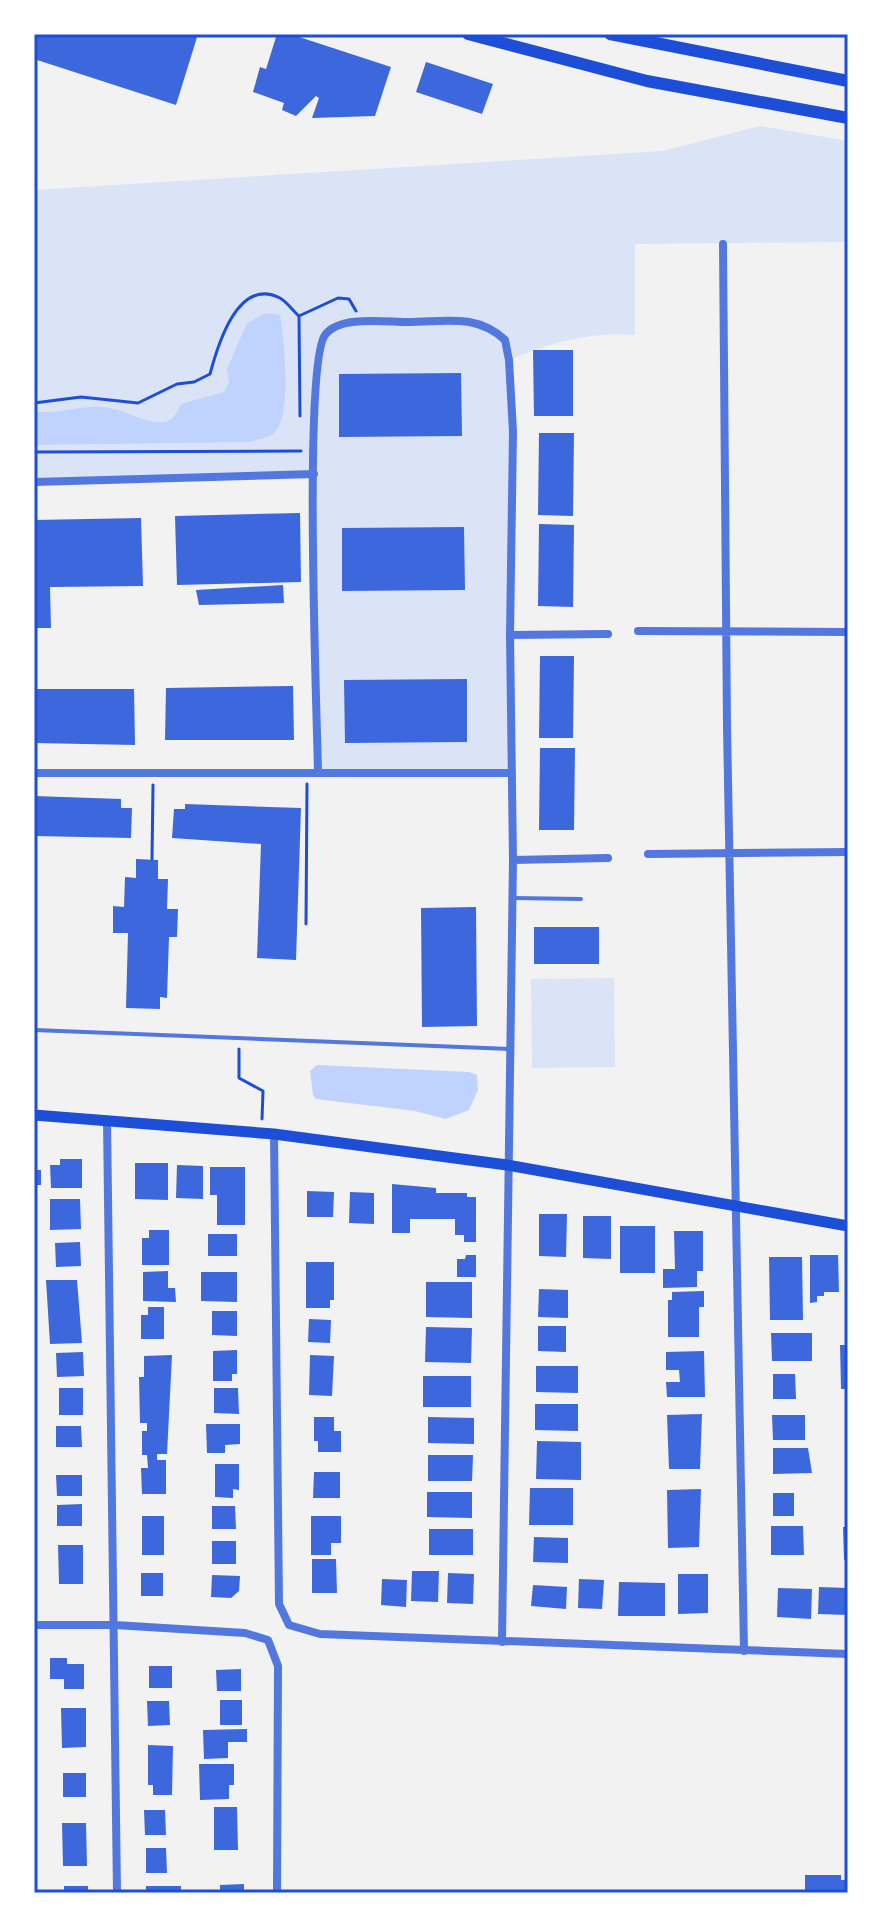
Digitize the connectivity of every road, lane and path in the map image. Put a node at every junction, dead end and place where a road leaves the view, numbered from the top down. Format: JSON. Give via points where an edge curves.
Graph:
{"nodes":[{"id":1,"x":468,"y":34,"type":"edge"},
{"id":2,"x":610,"y":34,"type":"edge"},
{"id":3,"x":848,"y":81,"type":"edge"},
{"id":4,"x":848,"y":118,"type":"edge"},
{"id":5,"x":723,"y":244,"type":"dead end"},
{"id":6,"x":299,"y":316,"type":"junction"},
{"id":7,"x":359,"y":323,"type":"junction"},
{"id":8,"x":34,"y":403,"type":"edge"},
{"id":9,"x":300,"y":421,"type":"dead end"},
{"id":10,"x":34,"y":452,"type":"edge"},
{"id":11,"x":314,"y":474,"type":"junction"},
{"id":12,"x":301,"y":475,"type":"junction"},
{"id":13,"x":34,"y":482,"type":"edge"},
{"id":14,"x":638,"y":631,"type":"dead end"},
{"id":15,"x":848,"y":632,"type":"edge"},
{"id":16,"x":608,"y":634,"type":"dead end"},
{"id":17,"x":727,"y":634,"type":"junction"},
{"id":18,"x":510,"y":635,"type":"junction"},
{"id":19,"x":34,"y":773,"type":"edge"},
{"id":20,"x":153,"y":773,"type":"junction"},
{"id":21,"x":318,"y":773,"type":"junction"},
{"id":22,"x":512,"y":773,"type":"junction"},
{"id":23,"x":307,"y":774,"type":"junction"},
{"id":24,"x":848,"y":852,"type":"edge"},
{"id":25,"x":648,"y":854,"type":"dead end"},
{"id":26,"x":732,"y":854,"type":"junction"},
{"id":27,"x":608,"y":858,"type":"dead end"},
{"id":28,"x":152,"y":859,"type":"dead end"},
{"id":29,"x":513,"y":860,"type":"junction"},
{"id":30,"x":513,"y":898,"type":"junction"},
{"id":31,"x":581,"y":899,"type":"dead end"},
{"id":32,"x":306,"y":924,"type":"dead end"},
{"id":33,"x":34,"y":931,"type":"edge"},
{"id":34,"x":35,"y":1030,"type":"edge"},
{"id":35,"x":238,"y":1038,"type":"junction"},
{"id":36,"x":510,"y":1049,"type":"junction"},
{"id":37,"x":34,"y":1115,"type":"edge"},
{"id":38,"x":107,"y":1120,"type":"junction"},
{"id":39,"x":262,"y":1123,"type":"dead end"},
{"id":40,"x":274,"y":1134,"type":"junction"},
{"id":41,"x":507,"y":1165,"type":"junction"},
{"id":42,"x":737,"y":1207,"type":"junction"},
{"id":43,"x":848,"y":1226,"type":"edge"},
{"id":44,"x":34,"y":1625,"type":"edge"},
{"id":45,"x":115,"y":1625,"type":"junction"},
{"id":46,"x":502,"y":1642,"type":"junction"},
{"id":47,"x":744,"y":1651,"type":"junction"},
{"id":48,"x":848,"y":1654,"type":"edge"},
{"id":49,"x":117,"y":1893,"type":"edge"},
{"id":50,"x":277,"y":1893,"type":"edge"}],
"edges":[{"from":1,"to":4,"type":"main road","via":[[647,81]]},
{"from":2,"to":3,"type":"main road"},
{"from":5,"to":17,"type":"street"},
{"from":6,"to":7,"type":"path","via":[[338,298],[349,299]]},
{"from":6,"to":8,"type":"path","via":[[280,298],[267,295],[244,304],[221,336],[210,374],[146,401],[81,397]]},
{"from":6,"to":9,"type":"path"},
{"from":7,"to":11,"type":"street","via":[[338,325],[325,334],[317,359]]},
{"from":7,"to":18,"type":"street","via":[[478,322],[505,340],[513,432]]},
{"from":10,"to":12,"type":"path","via":[[301,451]]},
{"from":11,"to":12,"type":"street"},
{"from":11,"to":21,"type":"street"},
{"from":12,"to":13,"type":"street"},
{"from":14,"to":17,"type":"street"},
{"from":15,"to":17,"type":"street"},
{"from":16,"to":18,"type":"street"},
{"from":17,"to":26,"type":"street"},
{"from":18,"to":22,"type":"street"},
{"from":19,"to":20,"type":"street"},
{"from":20,"to":23,"type":"street"},
{"from":20,"to":28,"type":"path"},
{"from":21,"to":22,"type":"street"},
{"from":21,"to":23,"type":"street"},
{"from":22,"to":29,"type":"street"},
{"from":23,"to":32,"type":"path"},
{"from":24,"to":26,"type":"street"},
{"from":25,"to":26,"type":"street"},
{"from":26,"to":42,"type":"street"},
{"from":27,"to":29,"type":"street"},
{"from":29,"to":30,"type":"street"},
{"from":30,"to":31,"type":"lane"},
{"from":30,"to":36,"type":"street"},
{"from":33,"to":34,"type":"path"},
{"from":34,"to":35,"type":"lane"},
{"from":35,"to":36,"type":"lane"},
{"from":35,"to":39,"type":"path","via":[[239,1078],[263,1091]]},
{"from":36,"to":41,"type":"street"},
{"from":37,"to":38,"type":"main road"},
{"from":38,"to":40,"type":"main road"},
{"from":38,"to":45,"type":"street"},
{"from":40,"to":41,"type":"main road"},
{"from":40,"to":46,"type":"street","via":[[279,1604],[289,1625],[320,1634]]},
{"from":41,"to":42,"type":"main road"},
{"from":41,"to":46,"type":"street"},
{"from":42,"to":43,"type":"main road"},
{"from":42,"to":47,"type":"street"},
{"from":44,"to":45,"type":"street"},
{"from":45,"to":49,"type":"street"},
{"from":45,"to":50,"type":"street","via":[[245,1633],[268,1640],[278,1666]]},
{"from":46,"to":47,"type":"street"},
{"from":47,"to":48,"type":"street"}]}
